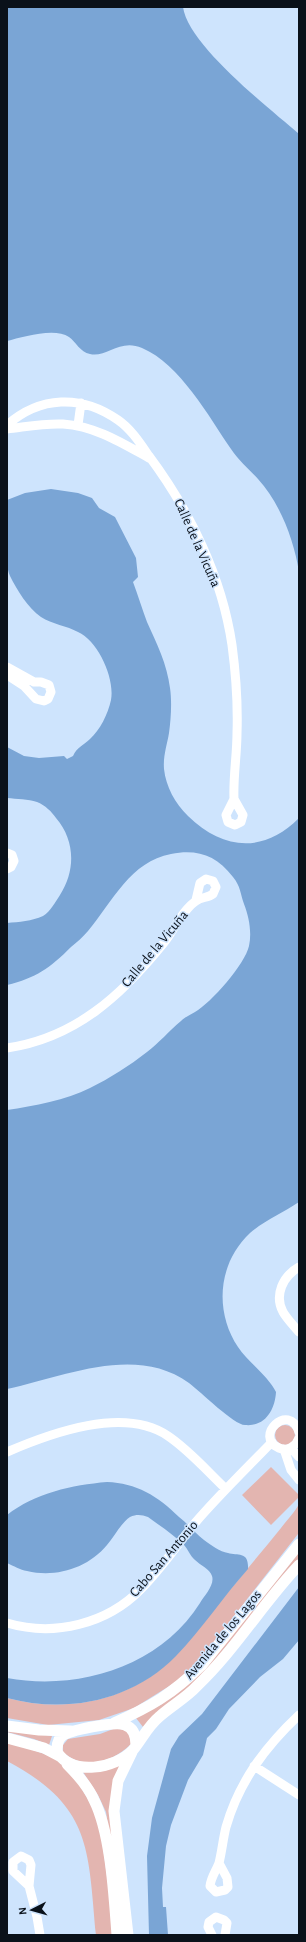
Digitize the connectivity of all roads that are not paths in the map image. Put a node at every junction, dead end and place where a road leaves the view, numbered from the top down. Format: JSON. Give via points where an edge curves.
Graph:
{"nodes":[{"id":1,"x":81,"y":403,"type":"junction"},
{"id":2,"x":7,"y":425,"type":"edge"},
{"id":3,"x":78,"y":425,"type":"junction"},
{"id":4,"x":7,"y":429,"type":"edge"},
{"id":5,"x":152,"y":460,"type":"junction"},
{"id":6,"x":7,"y":667,"type":"edge"},
{"id":7,"x":7,"y":675,"type":"edge"},
{"id":8,"x":34,"y":682,"type":"junction"},
{"id":9,"x":30,"y":691,"type":"junction"},
{"id":10,"x":234,"y":799,"type":"dead end"},
{"id":11,"x":7,"y":852,"type":"edge"},
{"id":12,"x":7,"y":870,"type":"edge"},
{"id":13,"x":196,"y":900,"type":"dead end"},
{"id":14,"x":7,"y":1048,"type":"edge"},
{"id":15,"x":299,"y":1267,"type":"edge"},
{"id":16,"x":299,"y":1332,"type":"edge"},
{"id":17,"x":298,"y":1425,"type":"edge"},
{"id":18,"x":299,"y":1439,"type":"edge"},
{"id":19,"x":272,"y":1442,"type":"junction"},
{"id":20,"x":288,"y":1448,"type":"junction"},
{"id":21,"x":7,"y":1452,"type":"edge"},
{"id":22,"x":299,"y":1457,"type":"edge"},
{"id":23,"x":299,"y":1480,"type":"edge"},
{"id":24,"x":226,"y":1489,"type":"junction"},
{"id":25,"x":299,"y":1544,"type":"edge"},
{"id":26,"x":299,"y":1565,"type":"edge"},
{"id":27,"x":7,"y":1623,"type":"edge"},
{"id":28,"x":299,"y":1715,"type":"edge"},
{"id":29,"x":113,"y":1724,"type":"junction"},
{"id":30,"x":7,"y":1726,"type":"edge"},
{"id":31,"x":73,"y":1731,"type":"junction"},
{"id":32,"x":7,"y":1738,"type":"edge"},
{"id":33,"x":134,"y":1748,"type":"junction"},
{"id":34,"x":63,"y":1760,"type":"junction"},
{"id":35,"x":254,"y":1766,"type":"junction"},
{"id":36,"x":299,"y":1795,"type":"edge"},
{"id":37,"x":219,"y":1863,"type":"dead end"},
{"id":38,"x":29,"y":1886,"type":"dead end"},
{"id":39,"x":40,"y":1935,"type":"edge"},
{"id":40,"x":117,"y":1935,"type":"edge"},
{"id":41,"x":128,"y":1935,"type":"edge"},
{"id":42,"x":212,"y":1935,"type":"edge"},
{"id":43,"x":225,"y":1935,"type":"edge"}],
"edges":[{"from":1,"to":2,"type":"street","name":"Calle de la Vicuña","via":[[43,404],[18,416]]},
{"from":1,"to":3,"type":"street"},
{"from":1,"to":5,"type":"street","name":"Calle de la Vicuña","via":[[100,409],[119,421],[132,433]]},
{"from":3,"to":4,"type":"street","name":"Calle de la Vicuña","via":[[44,424]]},
{"from":3,"to":5,"type":"street","name":"Calle de la Vicuña","via":[[120,441]]},
{"from":5,"to":10,"type":"street","name":"Calle de la Vicuña","via":[[176,494],[193,526],[208,561],[227,621],[237,698]]},
{"from":6,"to":8,"type":"street"},
{"from":7,"to":9,"type":"street"},
{"from":8,"to":9,"type":"street"},
{"from":8,"to":9,"type":"street","via":[[49,685],[50,696],[40,701]]},
{"from":11,"to":12,"type":"street","via":[[12,855],[14,861]]},
{"from":13,"to":14,"type":"street","name":"Calle de la Vicuña","via":[[139,972],[93,1013],[77,1024],[43,1040]]},
{"from":15,"to":16,"type":"street","via":[[284,1281],[280,1303],[283,1312]]},
{"from":17,"to":19,"type":"street","via":[[287,1420],[278,1422],[271,1429]]},
{"from":18,"to":20,"type":"street"},
{"from":19,"to":20,"type":"street","via":[[276,1446]]},
{"from":19,"to":24,"type":"street","name":"Cabo San Antonio"},
{"from":20,"to":22,"type":"street"},
{"from":20,"to":23,"type":"street","via":[[291,1470]]},
{"from":21,"to":24,"type":"street","via":[[37,1440],[80,1428],[133,1423],[167,1435]]},
{"from":24,"to":27,"type":"street","name":"Cabo San Antonio","via":[[142,1589],[121,1607],[90,1621],[58,1628],[22,1627]]},
{"from":25,"to":29,"type":"street","name":"Avenida de los Lagos","via":[[202,1665],[154,1704]]},
{"from":26,"to":33,"type":"street","name":"Avenida de los Lagos","via":[[197,1687],[159,1717]]},
{"from":28,"to":35,"type":"street","via":[[278,1735]]},
{"from":29,"to":31,"type":"street"},
{"from":29,"to":33,"type":"street","via":[[124,1724],[130,1728],[134,1733]]},
{"from":30,"to":31,"type":"street"},
{"from":31,"to":34,"type":"street","via":[[58,1741],[57,1752]]},
{"from":32,"to":34,"type":"street","via":[[37,1746]]},
{"from":33,"to":34,"type":"street","via":[[103,1766],[79,1766]]},
{"from":33,"to":41,"type":"street","via":[[118,1781],[114,1810]]},
{"from":34,"to":40,"type":"street","via":[[86,1784],[101,1816],[109,1857]]},
{"from":35,"to":36,"type":"street"},
{"from":35,"to":37,"type":"street","via":[[234,1803]]},
{"from":38,"to":39,"type":"street"},
{"from":42,"to":43,"type":"street","via":[[208,1927],[209,1922],[216,1918],[227,1923]]}]}
